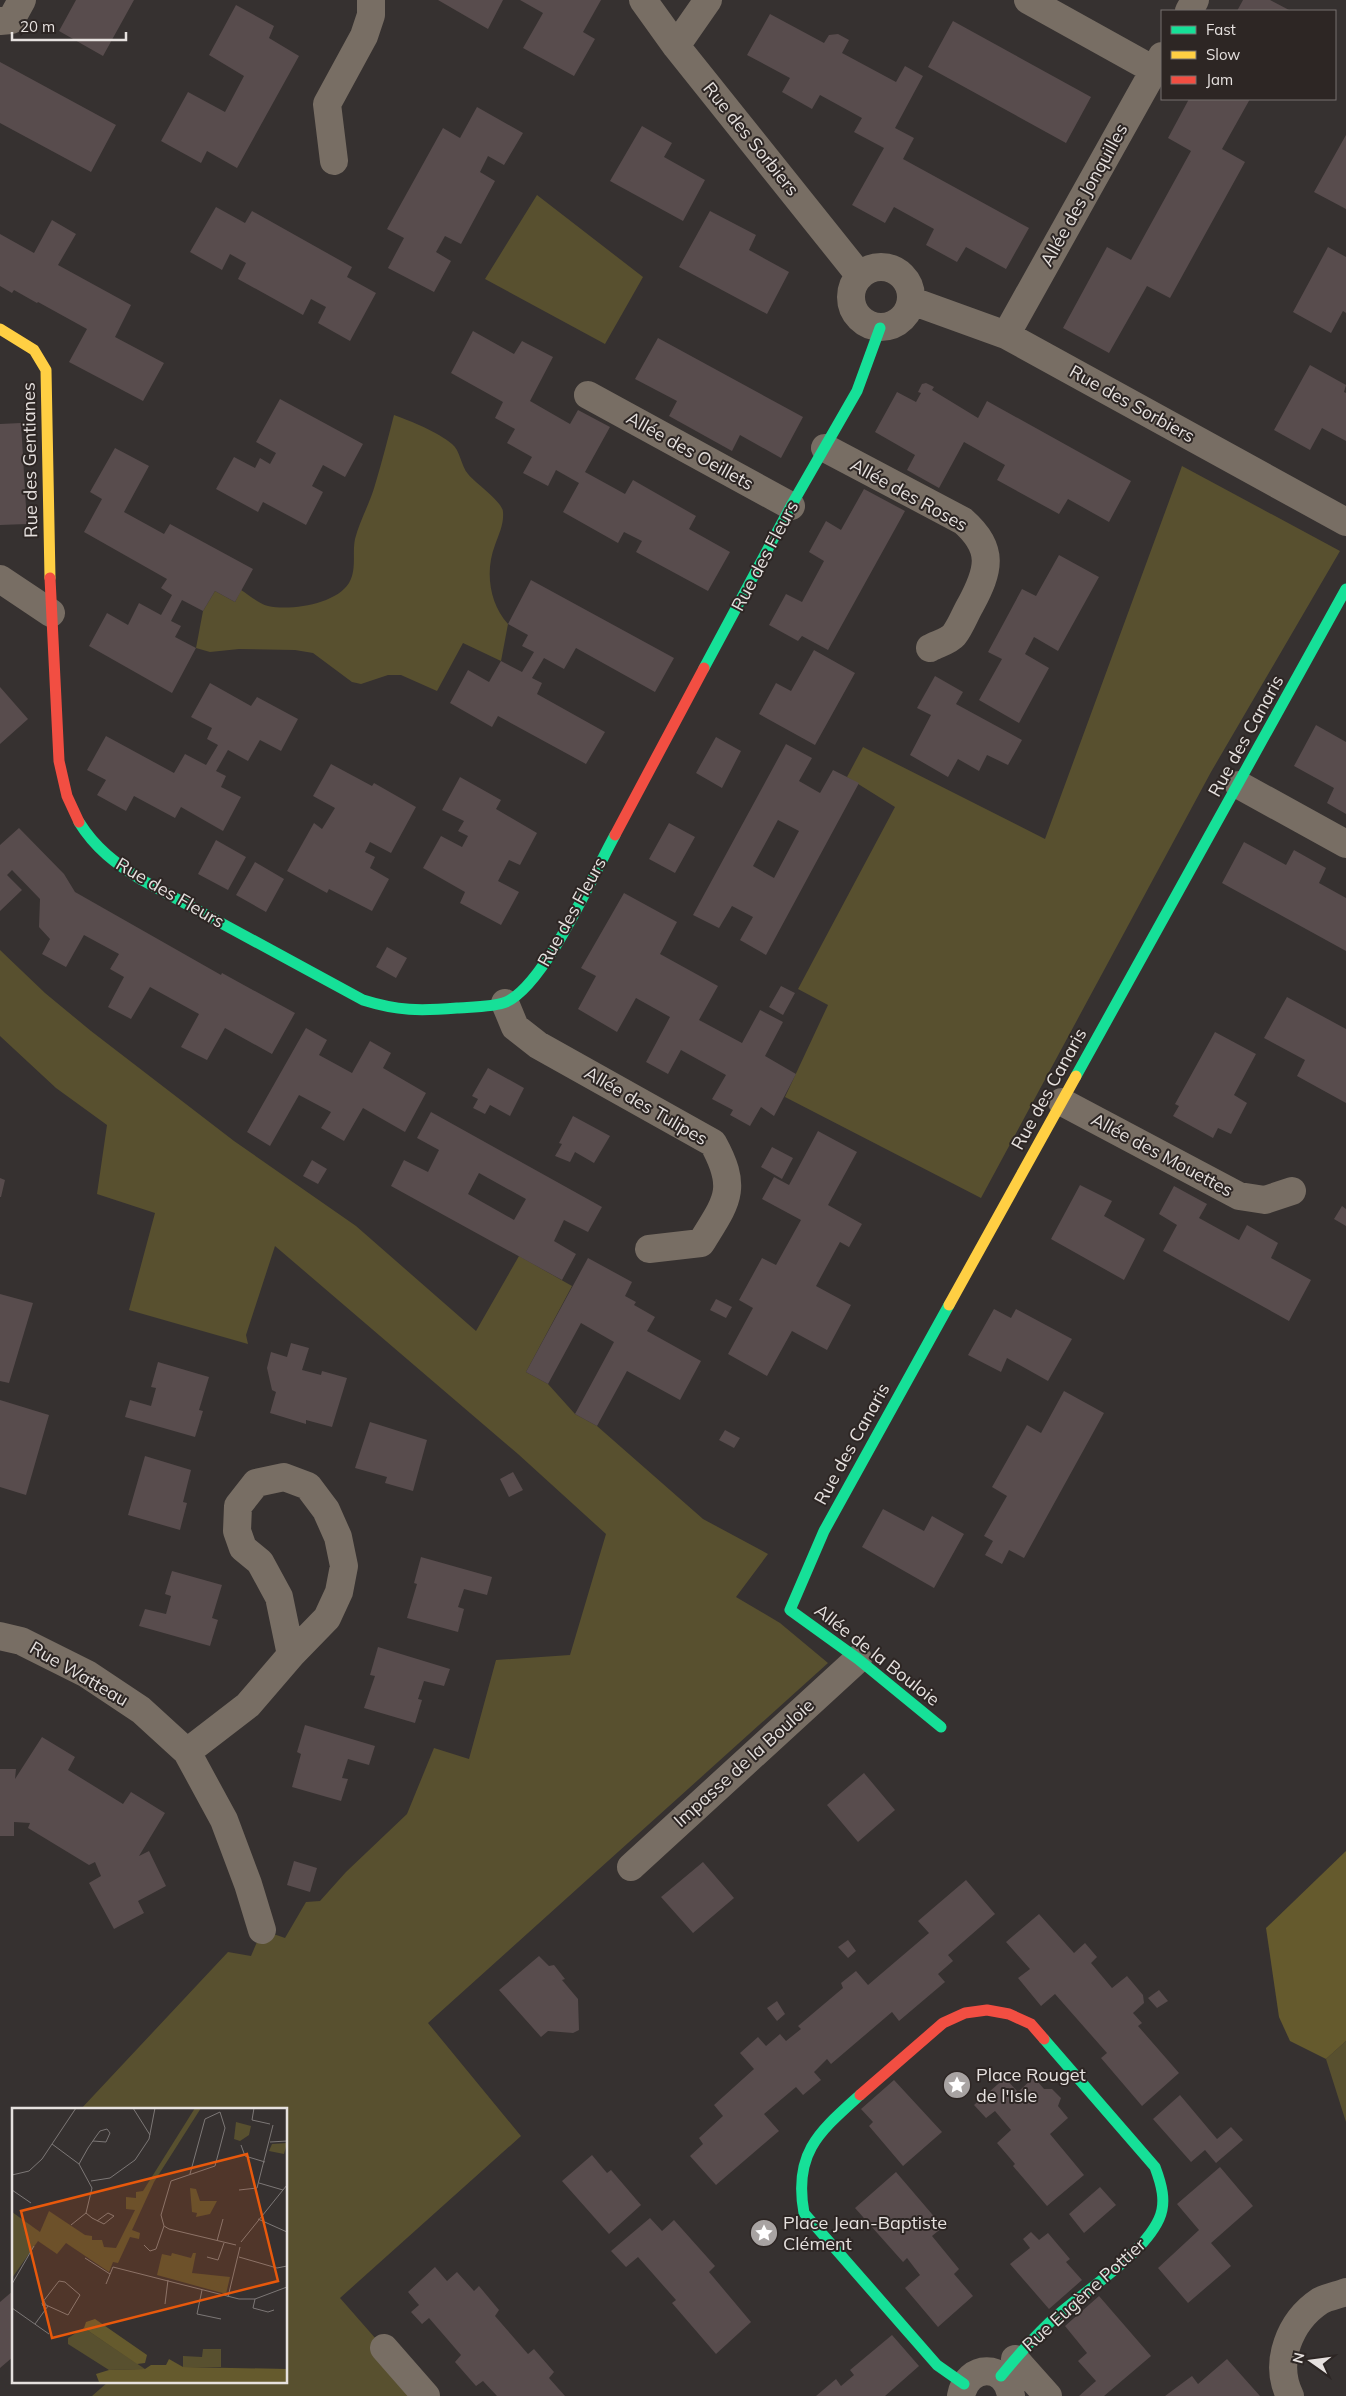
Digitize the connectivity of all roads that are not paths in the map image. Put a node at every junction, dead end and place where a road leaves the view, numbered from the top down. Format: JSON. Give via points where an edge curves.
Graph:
{"nodes":[{"id":1,"x":22,"y":0,"type":"edge"},
{"id":2,"x":371,"y":0,"type":"edge"},
{"id":3,"x":643,"y":0,"type":"edge"},
{"id":4,"x":708,"y":0,"type":"edge"},
{"id":5,"x":1028,"y":0,"type":"edge"},
{"id":6,"x":0,"y":21,"type":"edge"},
{"id":7,"x":676,"y":46,"type":"junction"},
{"id":8,"x":1158,"y":63,"type":"edge"},
{"id":9,"x":334,"y":161,"type":"dead end"},
{"id":10,"x":860,"y":276,"type":"junction"},
{"id":11,"x":912,"y":301,"type":"junction"},
{"id":12,"x":880,"y":328,"type":"junction"},
{"id":13,"x":0,"y":329,"type":"edge"},
{"id":14,"x":1006,"y":335,"type":"junction"},
{"id":15,"x":588,"y":395,"type":"dead end"},
{"id":16,"x":825,"y":448,"type":"junction"},
{"id":17,"x":791,"y":506,"type":"junction"},
{"id":18,"x":1346,"y":522,"type":"edge"},
{"id":19,"x":0,"y":579,"type":"edge"},
{"id":20,"x":1346,"y":589,"type":"edge"},
{"id":21,"x":51,"y":613,"type":"junction"},
{"id":22,"x":930,"y":648,"type":"dead end"},
{"id":23,"x":1239,"y":785,"type":"junction"},
{"id":24,"x":1346,"y":844,"type":"edge"},
{"id":25,"x":505,"y":1003,"type":"junction"},
{"id":26,"x":1062,"y":1102,"type":"junction"},
{"id":27,"x":1292,"y":1191,"type":"dead end"},
{"id":28,"x":649,"y":1249,"type":"dead end"},
{"id":29,"x":790,"y":1610,"type":"joint"},
{"id":30,"x":0,"y":1636,"type":"edge"},
{"id":31,"x":291,"y":1655,"type":"junction"},
{"id":32,"x":858,"y":1659,"type":"junction"},
{"id":33,"x":941,"y":1727,"type":"dead end"},
{"id":34,"x":187,"y":1752,"type":"junction"},
{"id":35,"x":631,"y":1867,"type":"dead end"},
{"id":36,"x":262,"y":1930,"type":"dead end"},
{"id":37,"x":1346,"y":2292,"type":"edge"},
{"id":38,"x":384,"y":2348,"type":"dead end"},
{"id":39,"x":1009,"y":2377,"type":"edge"},
{"id":40,"x":962,"y":2390,"type":"edge"},
{"id":41,"x":426,"y":2396,"type":"edge"},
{"id":42,"x":1048,"y":2396,"type":"edge"},
{"id":43,"x":1290,"y":2396,"type":"edge"}],
"edges":[{"from":1,"to":6,"type":"street","via":[[11,20]]},
{"from":2,"to":9,"type":"street","via":[[371,15],[364,36],[328,104]]},
{"from":3,"to":7,"type":"street","name":"Rue des Sorbiers"},
{"from":4,"to":7,"type":"street"},
{"from":5,"to":8,"type":"street"},
{"from":7,"to":10,"type":"street","name":"Rue des Sorbiers"},
{"from":8,"to":14,"type":"street","name":"Allée des Jonquilles"},
{"from":10,"to":11,"type":"street","via":[[876,267],[895,270],[909,283]]},
{"from":10,"to":12,"type":"street","via":[[851,294],[855,313],[862,321]]},
{"from":11,"to":12,"type":"street","via":[[904,318],[889,327]]},
{"from":11,"to":14,"type":"street","name":"Rue des Sorbiers"},
{"from":12,"to":16,"type":"street","name":"Rue des Fleurs","via":[[857,390]]},
{"from":13,"to":21,"type":"street","name":"Rue des Gentianes","via":[[32,346],[46,370]]},
{"from":14,"to":18,"type":"street","name":"Rue des Sorbiers"},
{"from":15,"to":17,"type":"street","name":"Allée des Oeillets"},
{"from":16,"to":17,"type":"street","name":"Rue des Fleurs"},
{"from":16,"to":22,"type":"street","name":"Allée des Roses","via":[[963,522],[975,532],[984,548],[987,568],[983,582],[953,636]]},
{"from":17,"to":25,"type":"street","name":"Rue des Fleurs","via":[[548,960],[526,989]]},
{"from":19,"to":21,"type":"street"},
{"from":20,"to":23,"type":"street","name":"Rue des Canaris"},
{"from":21,"to":25,"type":"street","name":"Rue des Fleurs","via":[[59,761],[67,796],[96,846],[142,880],[363,1000],[391,1009],[425,1011]]},
{"from":23,"to":24,"type":"street"},
{"from":23,"to":26,"type":"street","name":"Rue des Canaris"},
{"from":25,"to":28,"type":"street","name":"Allée des Tulipes","via":[[515,1027],[538,1045],[713,1143],[725,1164],[728,1184],[725,1204],[701,1243]]},
{"from":26,"to":27,"type":"street","name":"Allée des Mouettes","via":[[1239,1196],[1265,1200]]},
{"from":26,"to":29,"type":"street","name":"Rue des Canaris","via":[[824,1531]]},
{"from":29,"to":32,"type":"street","name":"Allée de la Bouloie"},
{"from":30,"to":34,"type":"street","name":"Rue Watteau","via":[[21,1641],[87,1674],[141,1710]]},
{"from":31,"to":31,"type":"street","via":[[327,1618],[339,1592],[344,1566],[338,1537],[326,1510],[308,1486],[284,1478],[256,1483],[238,1506],[237,1530],[243,1548],[260,1562],[279,1597]]},
{"from":31,"to":34,"type":"street","via":[[248,1705]]},
{"from":32,"to":33,"type":"street","name":"Allée de la Bouloie"},
{"from":32,"to":35,"type":"street","name":"Impasse de la Bouloie"},
{"from":34,"to":36,"type":"street","name":"Rue Watteau","via":[[224,1820]]},
{"from":37,"to":43,"type":"street","via":[[1322,2300],[1305,2313],[1292,2331],[1283,2360],[1285,2386]]},
{"from":38,"to":41,"type":"street"},
{"from":39,"to":40,"type":"street","via":[[981,2371],[971,2376]]},
{"from":39,"to":40,"type":"street","name":"Rue Eugène Pottier","via":[[1048,2324],[1147,2239],[1159,2220],[1162,2183],[1156,2167],[1043,2036],[1018,2016],[988,2009],[959,2014],[943,2023],[823,2128],[807,2154],[800,2192],[804,2213],[937,2366]]},
{"from":39,"to":42,"type":"street","name":"Rue Eugène Pottier"}]}
